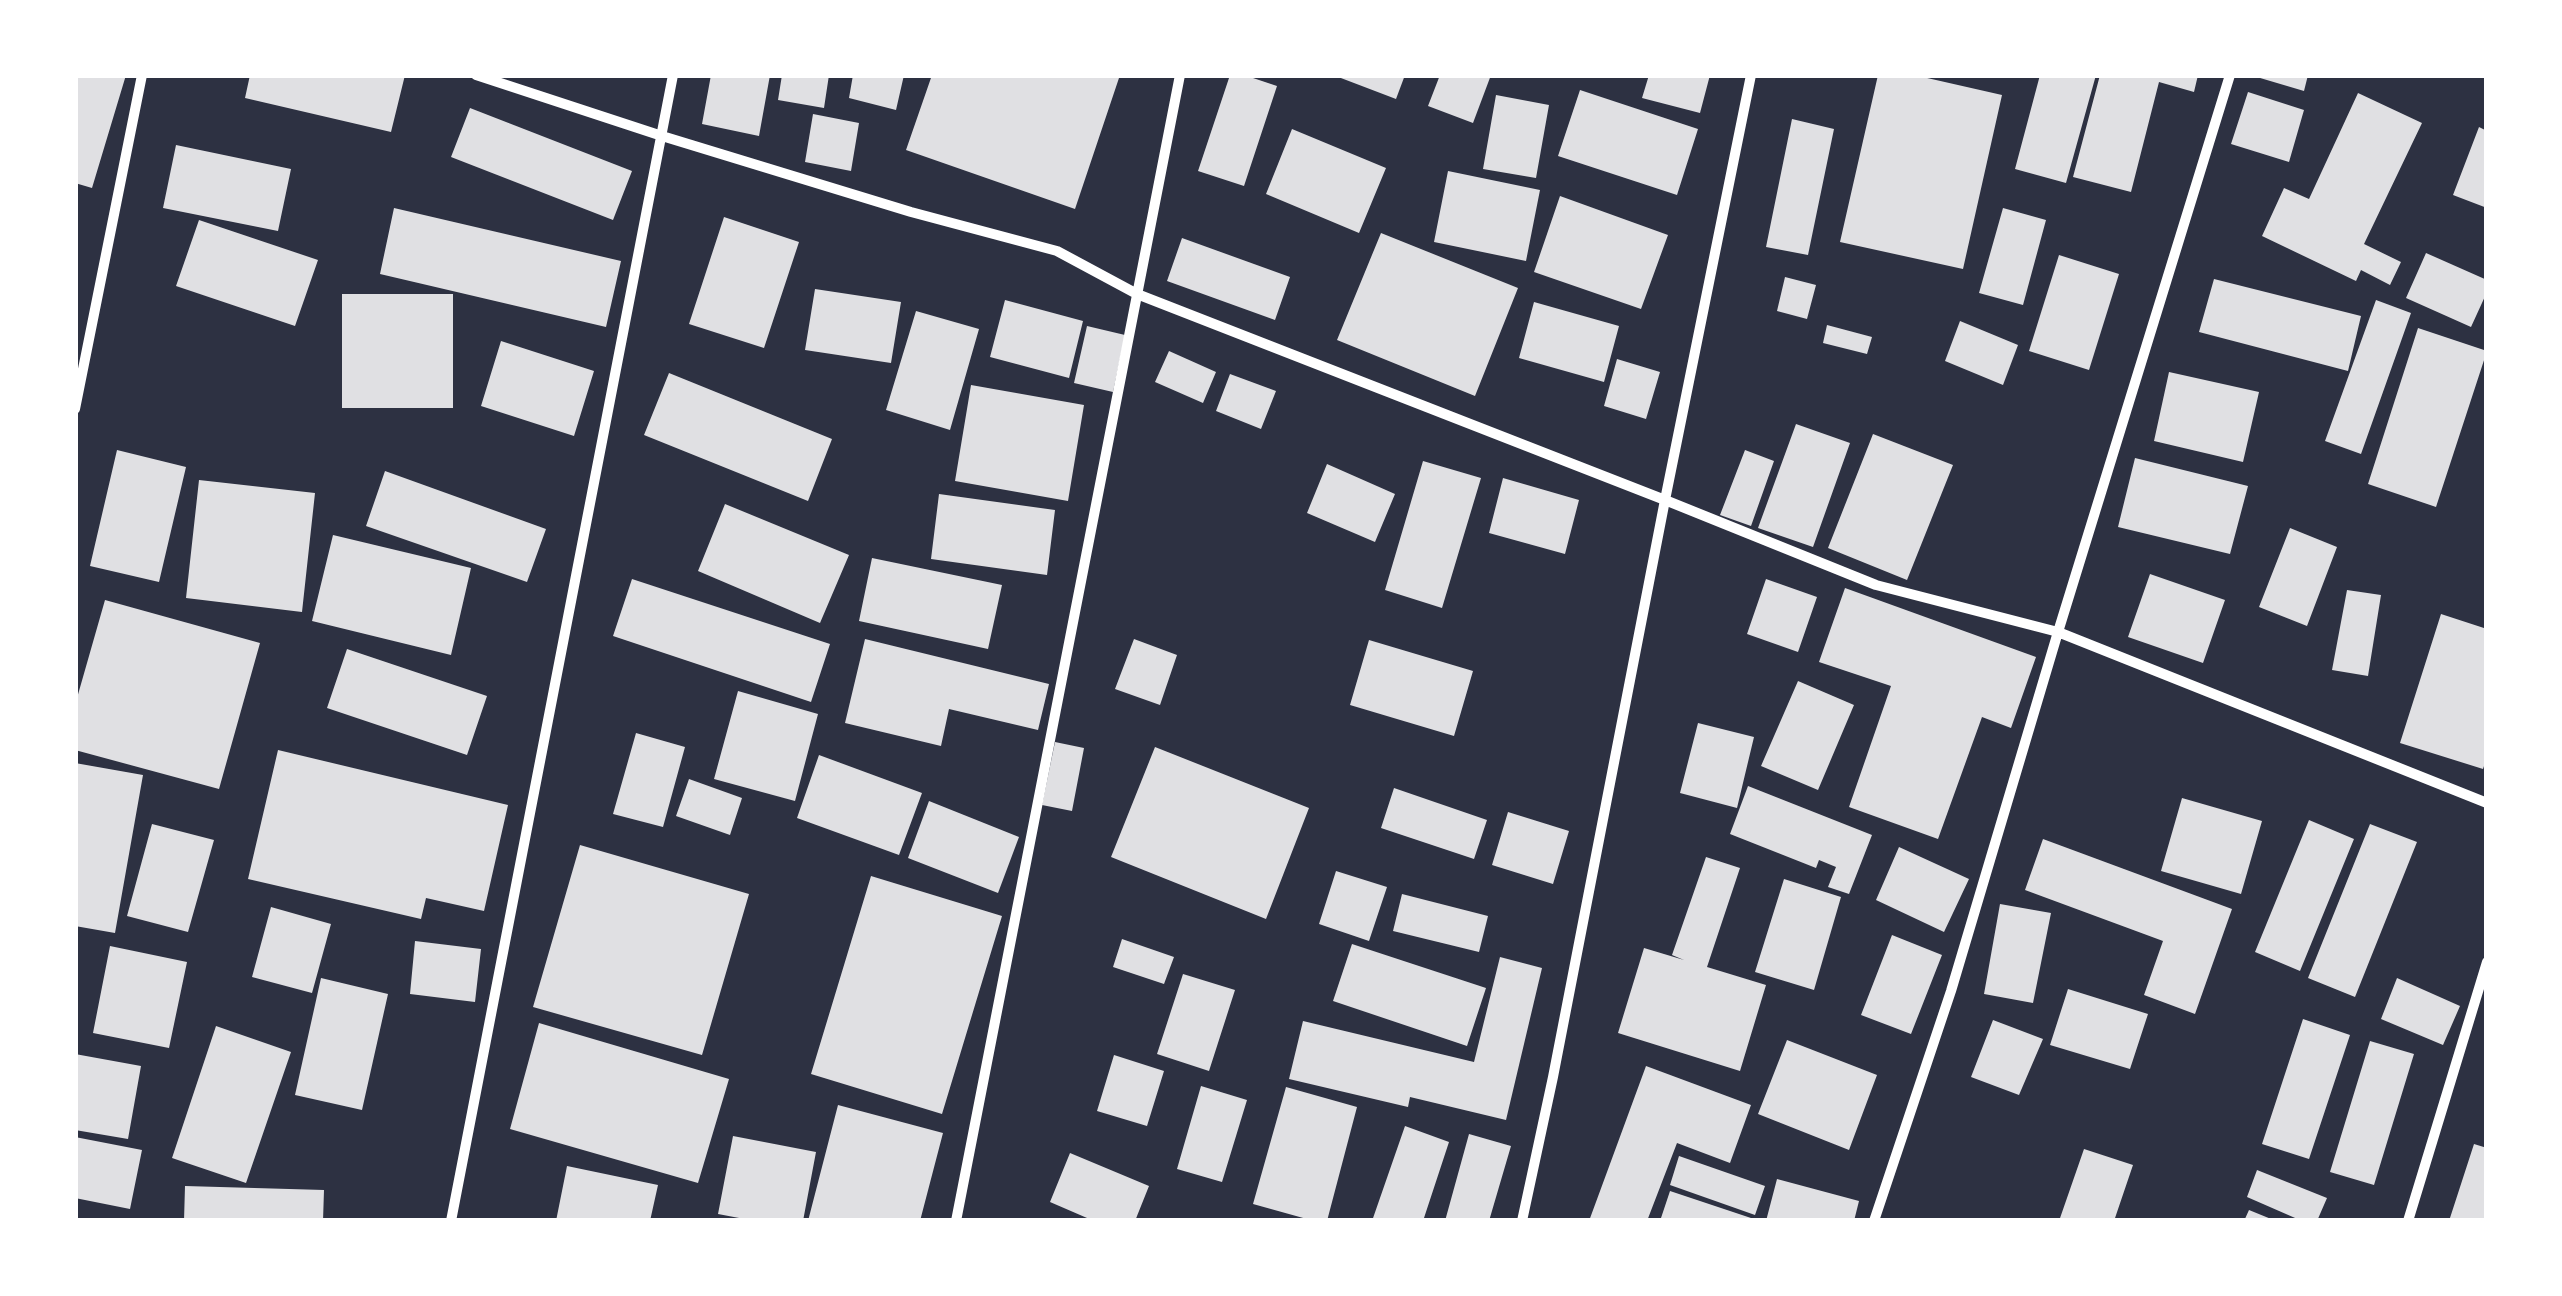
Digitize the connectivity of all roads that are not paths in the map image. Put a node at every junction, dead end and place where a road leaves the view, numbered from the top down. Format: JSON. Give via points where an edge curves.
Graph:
{"nodes":[{"id":1,"x":142,"y":75,"type":"edge"},
{"id":2,"x":476,"y":75,"type":"edge"},
{"id":3,"x":673,"y":75,"type":"edge"},
{"id":4,"x":1180,"y":75,"type":"edge"},
{"id":5,"x":1751,"y":75,"type":"edge"},
{"id":6,"x":2230,"y":75,"type":"edge"},
{"id":7,"x":662,"y":136,"type":"junction"},
{"id":8,"x":1137,"y":294,"type":"junction"},
{"id":9,"x":75,"y":408,"type":"edge"},
{"id":10,"x":1665,"y":500,"type":"junction"},
{"id":11,"x":2058,"y":632,"type":"junction"},
{"id":12,"x":2487,"y":803,"type":"edge"},
{"id":13,"x":2487,"y":962,"type":"edge"},
{"id":14,"x":451,"y":1221,"type":"edge"},
{"id":15,"x":956,"y":1221,"type":"edge"},
{"id":16,"x":1522,"y":1221,"type":"edge"},
{"id":17,"x":1874,"y":1221,"type":"edge"},
{"id":18,"x":2408,"y":1221,"type":"edge"}],
"edges":[{"from":1,"to":9,"type":"street"},
{"from":2,"to":7,"type":"street"},
{"from":3,"to":7,"type":"street"},
{"from":4,"to":8,"type":"street"},
{"from":5,"to":10,"type":"street"},
{"from":6,"to":11,"type":"street"},
{"from":7,"to":8,"type":"street","via":[[1057,252]]},
{"from":7,"to":14,"type":"street"},
{"from":8,"to":10,"type":"street"},
{"from":8,"to":15,"type":"street"},
{"from":10,"to":11,"type":"street","via":[[1876,585]]},
{"from":10,"to":16,"type":"street"},
{"from":11,"to":12,"type":"street"},
{"from":11,"to":17,"type":"street","via":[[1951,992]]},
{"from":13,"to":18,"type":"street"}]}
